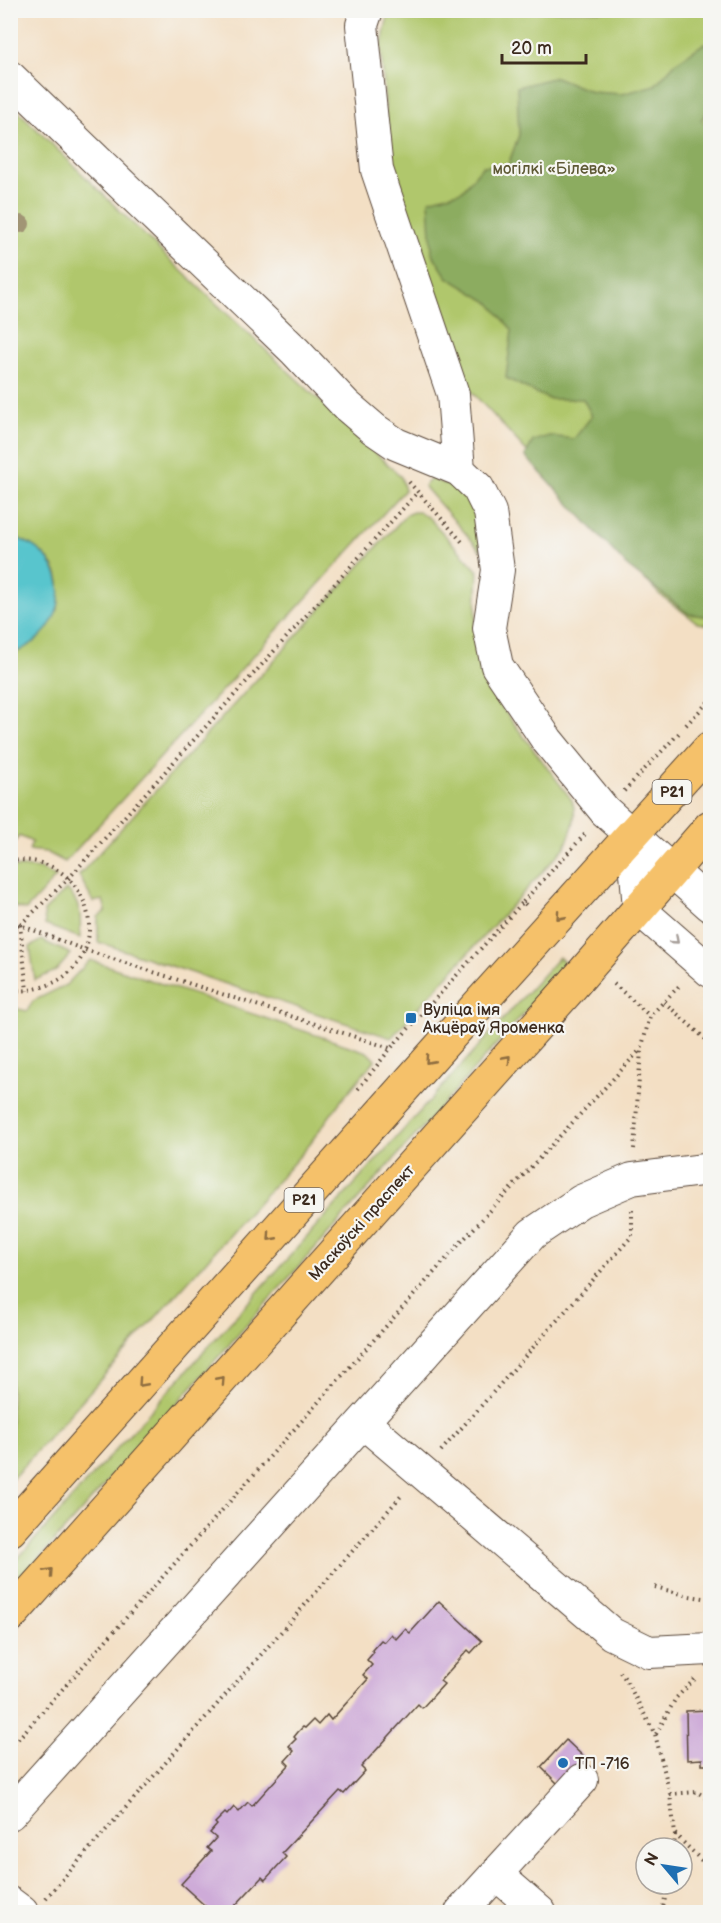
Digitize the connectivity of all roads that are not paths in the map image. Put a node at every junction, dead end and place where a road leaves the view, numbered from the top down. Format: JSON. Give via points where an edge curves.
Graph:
{"nodes":[{"id":1,"x":367,"y":10,"type":"edge"},
{"id":2,"x":10,"y":77,"type":"edge"},
{"id":3,"x":459,"y":470,"type":"junction"},
{"id":4,"x":711,"y":748,"type":"edge"},
{"id":5,"x":711,"y":827,"type":"edge"},
{"id":6,"x":633,"y":836,"type":"junction"},
{"id":7,"x":672,"y":870,"type":"junction"},
{"id":8,"x":711,"y":905,"type":"edge"},
{"id":9,"x":639,"y":909,"type":"junction"},
{"id":10,"x":698,"y":975,"type":"edge"},
{"id":11,"x":711,"y":1169,"type":"edge"},
{"id":12,"x":364,"y":1423,"type":"junction"},
{"id":13,"x":10,"y":1530,"type":"edge"},
{"id":14,"x":10,"y":1616,"type":"edge"},
{"id":15,"x":711,"y":1649,"type":"edge"},
{"id":16,"x":582,"y":1780,"type":"dead end"},
{"id":17,"x":10,"y":1814,"type":"edge"},
{"id":18,"x":496,"y":1874,"type":"junction"},
{"id":19,"x":10,"y":1903,"type":"edge"},
{"id":20,"x":32,"y":1908,"type":"edge"},
{"id":21,"x":461,"y":1912,"type":"edge"},
{"id":22,"x":540,"y":1912,"type":"edge"}],
"edges":[{"from":1,"to":3,"type":"street","via":[[362,25],[377,170],[453,394]]},
{"from":2,"to":3,"type":"street","via":[[295,351],[346,405],[396,444]]},
{"from":3,"to":6,"type":"street","via":[[478,488],[490,512],[498,570],[489,628],[497,666],[547,740],[605,812]]},
{"from":4,"to":6,"type":"main road","number":"Р21"},
{"from":5,"to":7,"type":"main road","name":"Маскоўскі праспект"},
{"from":6,"to":7,"type":"street"},
{"from":6,"to":9,"type":"street"},
{"from":6,"to":13,"type":"main road","number":"Р21","one_way":true},
{"from":7,"to":8,"type":"street"},
{"from":7,"to":9,"type":"main road","name":"Маскоўскі праспект"},
{"from":9,"to":10,"type":"street","one_way":true},
{"from":14,"to":9,"type":"main road","name":"Маскоўскі праспект","one_way":true},
{"from":11,"to":12,"type":"street","via":[[632,1179],[581,1202],[532,1234]]},
{"from":12,"to":15,"type":"street","via":[[612,1634],[649,1652]]},
{"from":12,"to":17,"type":"street"},
{"from":16,"to":18,"type":"street"},
{"from":18,"to":21,"type":"street"},
{"from":18,"to":22,"type":"street"},
{"from":19,"to":20,"type":"street"}]}
